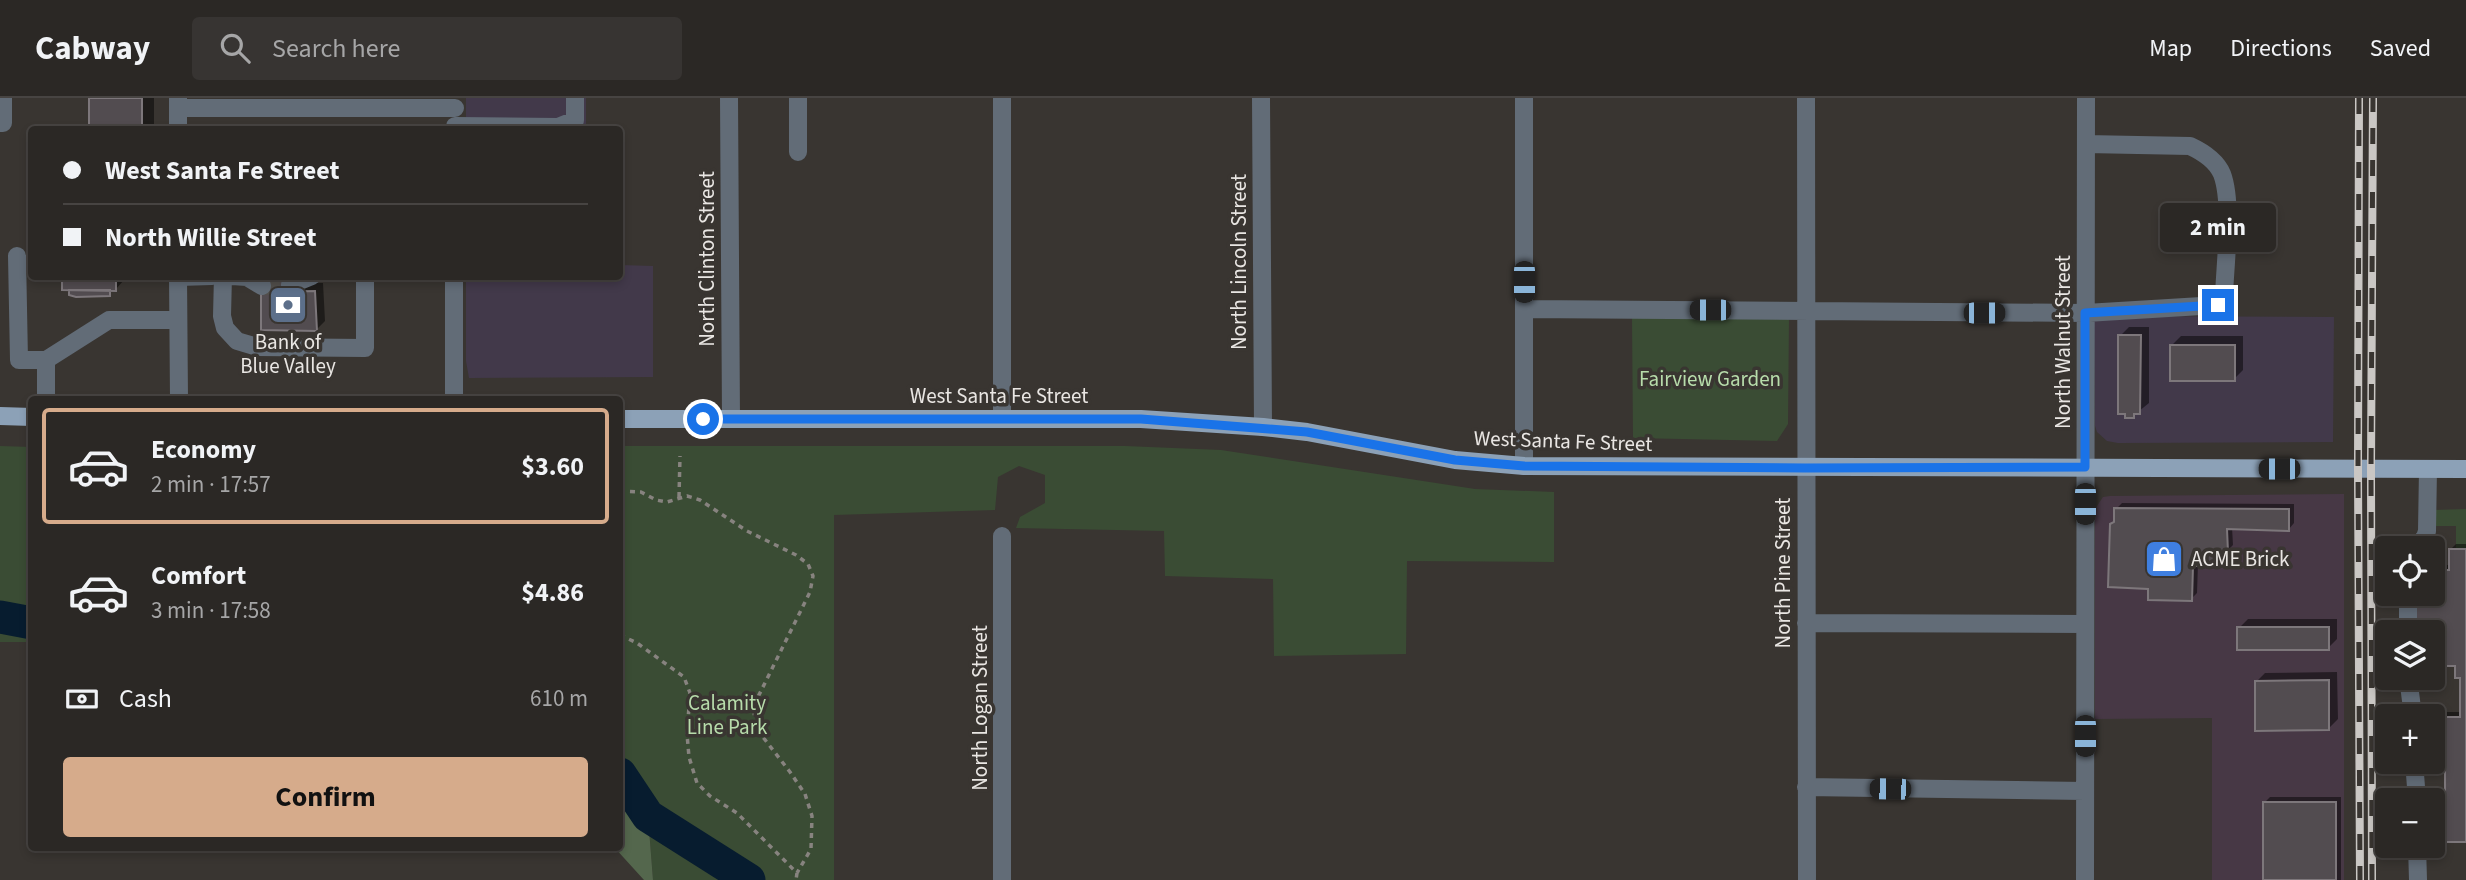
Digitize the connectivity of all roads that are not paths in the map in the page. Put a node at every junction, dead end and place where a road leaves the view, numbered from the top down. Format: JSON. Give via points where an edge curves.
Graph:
{"nodes":[{"id":1,"x":4,"y":98,"type":"edge"},
{"id":2,"x":575,"y":98,"type":"edge"},
{"id":3,"x":729,"y":98,"type":"edge"},
{"id":4,"x":798,"y":98,"type":"edge"},
{"id":5,"x":1002,"y":98,"type":"edge"},
{"id":6,"x":1261,"y":98,"type":"edge"},
{"id":7,"x":1524,"y":98,"type":"edge"},
{"id":8,"x":1805,"y":98,"type":"edge"},
{"id":9,"x":2086,"y":98,"type":"edge"},
{"id":10,"x":178,"y":103,"type":"edge"},
{"id":11,"x":454,"y":103,"type":"edge"},
{"id":12,"x":0,"y":123,"type":"edge"},
{"id":13,"x":178,"y":126,"type":"edge"},
{"id":14,"x":454,"y":126,"type":"edge"},
{"id":15,"x":560,"y":126,"type":"edge"},
{"id":16,"x":2086,"y":144,"type":"junction"},
{"id":17,"x":798,"y":152,"type":"dead end"},
{"id":18,"x":17,"y":256,"type":"dead end"},
{"id":19,"x":178,"y":280,"type":"edge"},
{"id":20,"x":223,"y":280,"type":"edge"},
{"id":21,"x":302,"y":280,"type":"edge"},
{"id":22,"x":365,"y":280,"type":"edge"},
{"id":23,"x":454,"y":280,"type":"edge"},
{"id":24,"x":290,"y":285,"type":"tunnel mouth"},
{"id":25,"x":1524,"y":309,"type":"junction"},
{"id":26,"x":1805,"y":312,"type":"junction"},
{"id":27,"x":2085,"y":313,"type":"junction"},
{"id":28,"x":178,"y":320,"type":"junction"},
{"id":29,"x":46,"y":360,"type":"junction"},
{"id":30,"x":46,"y":396,"type":"edge"},
{"id":31,"x":179,"y":396,"type":"edge"},
{"id":32,"x":454,"y":396,"type":"edge"},
{"id":33,"x":0,"y":416,"type":"edge"},
{"id":34,"x":28,"y":417,"type":"edge"},
{"id":35,"x":1002,"y":418,"type":"junction"},
{"id":36,"x":623,"y":419,"type":"edge"},
{"id":37,"x":731,"y":419,"type":"junction"},
{"id":38,"x":1262,"y":427,"type":"junction"},
{"id":39,"x":1524,"y":466,"type":"junction"},
{"id":40,"x":2085,"y":467,"type":"junction"},
{"id":41,"x":1805,"y":468,"type":"junction"},
{"id":42,"x":2428,"y":469,"type":"junction"},
{"id":43,"x":2466,"y":469,"type":"edge"},
{"id":44,"x":2426,"y":536,"type":"edge"},
{"id":45,"x":1002,"y":537,"type":"dead end"},
{"id":46,"x":1806,"y":623,"type":"junction"},
{"id":47,"x":2085,"y":624,"type":"junction"},
{"id":48,"x":1806,"y":788,"type":"junction"},
{"id":49,"x":2085,"y":792,"type":"junction"},
{"id":50,"x":2417,"y":858,"type":"edge"},
{"id":51,"x":1002,"y":880,"type":"edge"},
{"id":52,"x":1807,"y":880,"type":"edge"},
{"id":53,"x":2085,"y":880,"type":"edge"},
{"id":54,"x":2417,"y":880,"type":"edge"}],
"edges":[{"from":1,"to":12,"type":"street","via":[[4,123]]},
{"from":2,"to":15,"type":"street","via":[[575,120]]},
{"from":3,"to":37,"type":"street","name":"North Clinton Street"},
{"from":4,"to":17,"type":"street"},
{"from":5,"to":35,"type":"street"},
{"from":6,"to":38,"type":"street","name":"North Lincoln Street"},
{"from":7,"to":25,"type":"street"},
{"from":8,"to":26,"type":"street","name":"North Pine Street"},
{"from":9,"to":16,"type":"street","name":"North Walnut Street"},
{"from":10,"to":11,"type":"street"},
{"from":10,"to":13,"type":"street"},
{"from":11,"to":14,"type":"street"},
{"from":16,"to":27,"type":"street","name":"North Walnut Street"},
{"from":16,"to":27,"type":"street","via":[[2190,146],[2215,163],[2222,175],[2226,203],[2224,296],[2218,305]]},
{"from":18,"to":29,"type":"street","via":[[19,360]]},
{"from":19,"to":28,"type":"street"},
{"from":20,"to":22,"type":"street","via":[[222,316],[225,328],[237,341],[257,347],[365,348]]},
{"from":21,"to":24,"type":"street"},
{"from":23,"to":32,"type":"street"},
{"from":25,"to":26,"type":"street"},
{"from":25,"to":39,"type":"street"},
{"from":26,"to":27,"type":"street"},
{"from":26,"to":41,"type":"street","name":"North Pine Street"},
{"from":27,"to":40,"type":"street","name":"North Walnut Street"},
{"from":28,"to":29,"type":"street","via":[[109,320]]},
{"from":28,"to":31,"type":"street"},
{"from":29,"to":30,"type":"street"},
{"from":33,"to":34,"type":"main road"},
{"from":35,"to":37,"type":"main road","name":"West Santa Fe Street"},
{"from":35,"to":38,"type":"main road","name":"West Santa Fe Street","via":[[1141,419]]},
{"from":36,"to":37,"type":"main road","name":"West Santa Fe Street"},
{"from":38,"to":39,"type":"main road","name":"West Santa Fe Street","via":[[1455,460]]},
{"from":39,"to":41,"type":"main road","name":"West Santa Fe Street"},
{"from":40,"to":41,"type":"main road","name":"West Santa Fe Street"},
{"from":40,"to":42,"type":"main road","name":"West Santa Fe Street"},
{"from":40,"to":47,"type":"street","name":"North Walnut Street"},
{"from":41,"to":46,"type":"street","name":"North Pine Street"},
{"from":42,"to":43,"type":"main road","name":"West Santa Fe Street"},
{"from":42,"to":44,"type":"street"},
{"from":45,"to":51,"type":"street","name":"North Logan Street"},
{"from":46,"to":47,"type":"street"},
{"from":46,"to":48,"type":"street","name":"North Pine Street"},
{"from":47,"to":49,"type":"street","name":"North Walnut Street"},
{"from":48,"to":49,"type":"street"},
{"from":48,"to":52,"type":"street","name":"North Pine Street"},
{"from":49,"to":53,"type":"street","name":"North Walnut Street"},
{"from":50,"to":54,"type":"street"}]}
